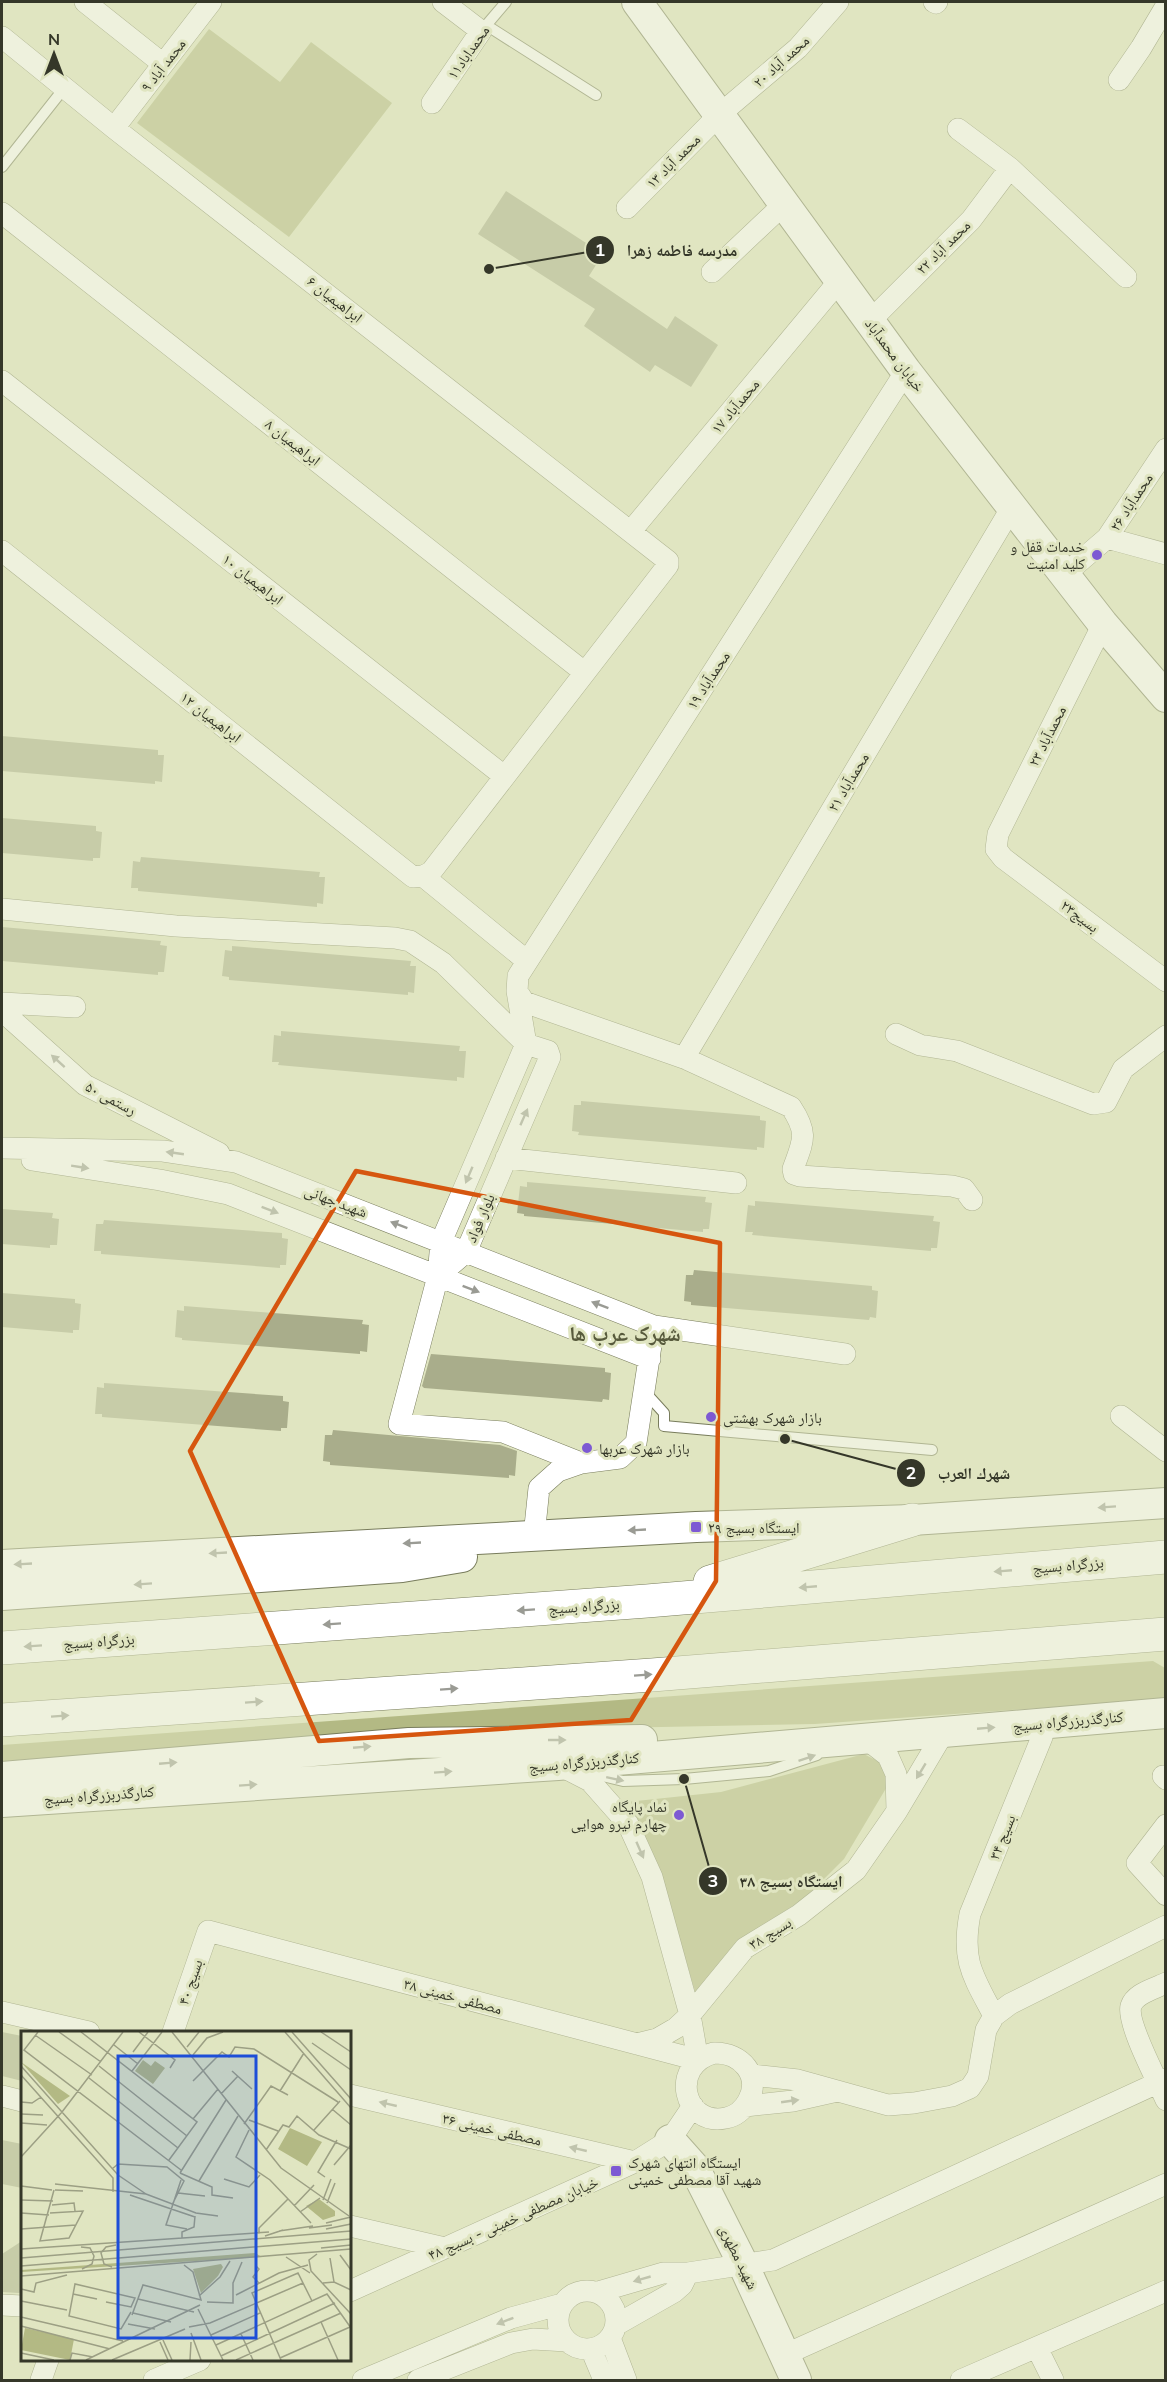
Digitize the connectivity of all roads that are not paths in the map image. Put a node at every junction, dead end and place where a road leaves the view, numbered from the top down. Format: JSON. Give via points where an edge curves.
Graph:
{"nodes":[{"id":1,"x":85,"y":2,"type":"edge"},
{"id":2,"x":212,"y":2,"type":"edge"},
{"id":3,"x":443,"y":2,"type":"edge"},
{"id":4,"x":506,"y":2,"type":"edge"},
{"id":5,"x":637,"y":2,"type":"edge"},
{"id":6,"x":838,"y":2,"type":"edge"},
{"id":7,"x":1166,"y":6,"type":"edge"},
{"id":8,"x":484,"y":28,"type":"junction"},
{"id":9,"x":2,"y":37,"type":"edge"},
{"id":10,"x":163,"y":64,"type":"junction"},
{"id":11,"x":1119,"y":80,"type":"dead end"},
{"id":12,"x":65,"y":87,"type":"junction"},
{"id":13,"x":596,"y":95,"type":"dead end"},
{"id":14,"x":432,"y":104,"type":"dead end"},
{"id":15,"x":719,"y":115,"type":"junction"},
{"id":16,"x":114,"y":128,"type":"junction"},
{"id":17,"x":958,"y":129,"type":"dead end"},
{"id":18,"x":2,"y":167,"type":"edge"},
{"id":19,"x":1010,"y":168,"type":"junction"},
{"id":20,"x":783,"y":205,"type":"junction"},
{"id":21,"x":627,"y":208,"type":"dead end"},
{"id":22,"x":2,"y":213,"type":"edge"},
{"id":23,"x":712,"y":272,"type":"dead end"},
{"id":24,"x":1126,"y":277,"type":"dead end"},
{"id":25,"x":839,"y":281,"type":"junction"},
{"id":26,"x":870,"y":321,"type":"junction"},
{"id":27,"x":906,"y":371,"type":"junction"},
{"id":28,"x":2,"y":381,"type":"edge"},
{"id":29,"x":1166,"y":449,"type":"edge"},
{"id":30,"x":1012,"y":507,"type":"junction"},
{"id":31,"x":631,"y":531,"type":"junction"},
{"id":32,"x":1107,"y":538,"type":"junction"},
{"id":33,"x":2,"y":551,"type":"edge"},
{"id":34,"x":1166,"y":554,"type":"edge"},
{"id":35,"x":1065,"y":574,"type":"junction"},
{"id":36,"x":1103,"y":624,"type":"junction"},
{"id":37,"x":584,"y":672,"type":"junction"},
{"id":38,"x":1166,"y":697,"type":"edge"},
{"id":39,"x":504,"y":776,"type":"junction"},
{"id":40,"x":996,"y":849,"type":"joint"},
{"id":41,"x":423,"y":876,"type":"junction"},
{"id":42,"x":2,"y":909,"type":"edge"},
{"id":43,"x":527,"y":961,"type":"junction"},
{"id":44,"x":1166,"y":981,"type":"edge"},
{"id":45,"x":517,"y":991,"type":"junction"},
{"id":46,"x":2,"y":1003,"type":"edge"},
{"id":47,"x":75,"y":1006,"type":"dead end"},
{"id":48,"x":2,"y":1011,"type":"edge"},
{"id":49,"x":896,"y":1034,"type":"dead end"},
{"id":50,"x":1166,"y":1036,"type":"edge"},
{"id":51,"x":526,"y":1044,"type":"junction"},
{"id":52,"x":684,"y":1058,"type":"junction"},
{"id":53,"x":2,"y":1149,"type":"edge"},
{"id":54,"x":2,"y":1155,"type":"edge"},
{"id":55,"x":506,"y":1158,"type":"junction"},
{"id":56,"x":236,"y":1162,"type":"junction"},
{"id":57,"x":736,"y":1183,"type":"dead end"},
{"id":58,"x":972,"y":1200,"type":"dead end"},
{"id":59,"x":441,"y":1242,"type":"junction"},
{"id":60,"x":466,"y":1252,"type":"junction"},
{"id":61,"x":438,"y":1276,"type":"junction"},
{"id":62,"x":654,"y":1326,"type":"junction"},
{"id":63,"x":845,"y":1354,"type":"dead end"},
{"id":64,"x":650,"y":1359,"type":"junction"},
{"id":65,"x":645,"y":1392,"type":"junction"},
{"id":66,"x":1121,"y":1416,"type":"dead end"},
{"id":67,"x":932,"y":1450,"type":"dead end"},
{"id":68,"x":1166,"y":1451,"type":"edge"},
{"id":69,"x":581,"y":1463,"type":"junction"},
{"id":70,"x":1166,"y":1503,"type":"edge"},
{"id":71,"x":912,"y":1520,"type":"junction"},
{"id":72,"x":534,"y":1536,"type":"junction"},
{"id":73,"x":1166,"y":1545,"type":"edge"},
{"id":74,"x":1166,"y":1557,"type":"edge"},
{"id":75,"x":1114,"y":1561,"type":"junction"},
{"id":76,"x":2,"y":1565,"type":"edge"},
{"id":77,"x":2,"y":1595,"type":"edge"},
{"id":78,"x":648,"y":1601,"type":"junction"},
{"id":79,"x":1166,"y":1634,"type":"edge"},
{"id":80,"x":2,"y":1648,"type":"edge"},
{"id":81,"x":1166,"y":1713,"type":"edge"},
{"id":82,"x":2,"y":1720,"type":"edge"},
{"id":83,"x":945,"y":1732,"type":"junction"},
{"id":84,"x":1042,"y":1737,"type":"dead end"},
{"id":85,"x":865,"y":1738,"type":"junction"},
{"id":86,"x":558,"y":1765,"type":"junction"},
{"id":87,"x":2,"y":1777,"type":"edge"},
{"id":88,"x":2,"y":1802,"type":"edge"},
{"id":89,"x":897,"y":1811,"type":"junction"},
{"id":90,"x":1166,"y":1825,"type":"edge"},
{"id":91,"x":1166,"y":1895,"type":"edge"},
{"id":92,"x":1166,"y":1926,"type":"edge"},
{"id":93,"x":208,"y":1931,"type":"joint"},
{"id":94,"x":1166,"y":1983,"type":"edge"},
{"id":95,"x":2,"y":2012,"type":"edge"},
{"id":96,"x":690,"y":2014,"type":"junction"},
{"id":97,"x":994,"y":2016,"type":"junction"},
{"id":98,"x":85,"y":2031,"type":"edge"},
{"id":99,"x":173,"y":2031,"type":"edge"},
{"id":100,"x":636,"y":2044,"type":"junction"},
{"id":101,"x":698,"y":2060,"type":"junction"},
{"id":102,"x":752,"y":2075,"type":"junction"},
{"id":103,"x":1163,"y":2087,"type":"edge"},
{"id":104,"x":834,"y":2092,"type":"junction"},
{"id":105,"x":351,"y":2095,"type":"edge"},
{"id":106,"x":2,"y":2096,"type":"edge"},
{"id":107,"x":21,"y":2101,"type":"edge"},
{"id":108,"x":693,"y":2106,"type":"junction"},
{"id":109,"x":746,"y":2106,"type":"junction"},
{"id":110,"x":670,"y":2140,"type":"junction"},
{"id":111,"x":635,"y":2162,"type":"junction"},
{"id":112,"x":1166,"y":2184,"type":"edge"},
{"id":113,"x":351,"y":2226,"type":"edge"},
{"id":114,"x":446,"y":2248,"type":"junction"},
{"id":115,"x":743,"y":2264,"type":"junction"},
{"id":116,"x":688,"y":2273,"type":"junction"},
{"id":117,"x":351,"y":2291,"type":"edge"},
{"id":118,"x":1166,"y":2291,"type":"edge"},
{"id":119,"x":598,"y":2292,"type":"junction"},
{"id":120,"x":561,"y":2304,"type":"junction"},
{"id":121,"x":2,"y":2305,"type":"edge"},
{"id":122,"x":21,"y":2306,"type":"edge"},
{"id":123,"x":613,"y":2331,"type":"junction"},
{"id":124,"x":567,"y":2341,"type":"junction"},
{"id":125,"x":1037,"y":2348,"type":"junction"},
{"id":126,"x":591,"y":2349,"type":"junction"},
{"id":127,"x":48,"y":2361,"type":"edge"},
{"id":128,"x":198,"y":2361,"type":"edge"},
{"id":129,"x":790,"y":2368,"type":"edge"},
{"id":130,"x":41,"y":2380,"type":"edge"},
{"id":131,"x":154,"y":2380,"type":"edge"},
{"id":132,"x":363,"y":2380,"type":"edge"},
{"id":133,"x":418,"y":2380,"type":"edge"},
{"id":134,"x":604,"y":2380,"type":"edge"},
{"id":135,"x":626,"y":2380,"type":"edge"},
{"id":136,"x":961,"y":2380,"type":"edge"},
{"id":137,"x":1053,"y":2380,"type":"edge"}],
"edges":[{"from":1,"to":10,"type":"street"},
{"from":2,"to":10,"type":"street","name":"محمد آباد ۹"},
{"from":3,"to":8,"type":"street"},
{"from":4,"to":8,"type":"lane","name":"محمداباد۱۱"},
{"from":5,"to":15,"type":"main road","name":"خیابان محمدآباد"},
{"from":6,"to":15,"type":"street","name":"محمد آباد ۲۰","via":[[798,48]]},
{"from":7,"to":11,"type":"street"},
{"from":8,"to":13,"type":"lane"},
{"from":8,"to":14,"type":"street","name":"محمداباد۱۱"},
{"from":9,"to":12,"type":"street","name":"ابراهیمیان ۶"},
{"from":10,"to":16,"type":"street","name":"محمد آباد ۹"},
{"from":12,"to":16,"type":"street","name":"ابراهیمیان ۶"},
{"from":12,"to":18,"type":"lane"},
{"from":15,"to":20,"type":"main road","name":"خیابان محمدآباد"},
{"from":15,"to":21,"type":"street","name":"محمد آباد ۱۳"},
{"from":16,"to":31,"type":"street","name":"ابراهیمیان ۶"},
{"from":17,"to":19,"type":"street"},
{"from":19,"to":24,"type":"street"},
{"from":19,"to":26,"type":"street","name":"محمد آباد ۲۲","via":[[971,219]]},
{"from":20,"to":23,"type":"street"},
{"from":20,"to":25,"type":"main road","name":"خیابان محمدآباد"},
{"from":22,"to":37,"type":"street","name":"ابراهیمیان ۸"},
{"from":25,"to":26,"type":"main road","name":"خیابان محمدآباد"},
{"from":25,"to":31,"type":"street","name":"محمدآباد ۱۷"},
{"from":26,"to":27,"type":"main road","name":"خیابان محمدآباد"},
{"from":27,"to":30,"type":"main road","name":"خیابان محمدآباد"},
{"from":27,"to":43,"type":"street","name":"محمدآباد ۱۹"},
{"from":28,"to":39,"type":"street","name":"ابراهیمیان ۱۰"},
{"from":29,"to":32,"type":"street","name":"محمدآباد ۲۶"},
{"from":30,"to":35,"type":"main road","name":"خیابان محمدآباد"},
{"from":30,"to":52,"type":"street","name":"محمدآباد ۲۱"},
{"from":31,"to":37,"type":"street","name":"ابراهیمیان ۶","via":[[668,565]]},
{"from":32,"to":34,"type":"street"},
{"from":32,"to":35,"type":"street","name":"محمدآباد ۲۶"},
{"from":33,"to":41,"type":"street","name":"ابراهیمیان ۱۲","via":[[413,877]]},
{"from":35,"to":36,"type":"main road","name":"خیابان محمدآباد"},
{"from":36,"to":38,"type":"main road","name":"خیابان محمدآباد"},
{"from":36,"to":40,"type":"street","name":"محمدآباد ۲۳","via":[[998,834]]},
{"from":37,"to":39,"type":"street"},
{"from":39,"to":41,"type":"street","via":[[431,872]]},
{"from":40,"to":44,"type":"street","name":"بسیج۲۳"},
{"from":41,"to":43,"type":"street","name":"ابراهیمیان ۱۲"},
{"from":42,"to":51,"type":"street","via":[[176,926],[410,941],[443,963]]},
{"from":43,"to":45,"type":"street","name":"محمدآباد ۱۹","via":[[518,976]]},
{"from":45,"to":51,"type":"street"},
{"from":45,"to":52,"type":"street","via":[[524,1002]]},
{"from":46,"to":47,"type":"street"},
{"from":56,"to":48,"type":"street","name":"رستمی ۵۰","one_way":true,"via":[[85,1085]]},
{"from":49,"to":50,"type":"street","via":[[920,1045],[957,1051],[1093,1104],[1106,1102],[1124,1069]]},
{"from":55,"to":51,"type":"street","name":"بلوار فواد","one_way":true,"via":[[550,1054]]},
{"from":51,"to":59,"type":"street","name":"بلوار فواد","one_way":true},
{"from":52,"to":58,"type":"street","via":[[791,1107],[805,1138],[794,1174],[952,1186],[964,1189]]},
{"from":56,"to":53,"type":"street","name":"شهید جهانی","one_way":true,"via":[[163,1151]]},
{"from":54,"to":61,"type":"street","one_way":true,"via":[[228,1194]]},
{"from":55,"to":57,"type":"street"},
{"from":55,"to":60,"type":"street","name":"بلوار فواد"},
{"from":59,"to":56,"type":"street","name":"شهید جهانی","one_way":true},
{"from":59,"to":60,"type":"street","name":"شهید جهانی"},
{"from":59,"to":61,"type":"street","name":"بلوار فواد"},
{"from":60,"to":61,"type":"street","name":"بلوار فواد"},
{"from":62,"to":60,"type":"street","name":"شهید جهانی","one_way":true},
{"from":61,"to":64,"type":"street","one_way":true},
{"from":61,"to":69,"type":"street","via":[[399,1424],[503,1432]]},
{"from":62,"to":63,"type":"street","name":"شهید جهانی"},
{"from":62,"to":64,"type":"street"},
{"from":64,"to":65,"type":"street"},
{"from":65,"to":67,"type":"lane","via":[[664,1413],[664,1426]]},
{"from":65,"to":69,"type":"street","via":[[636,1443],[620,1458]]},
{"from":66,"to":68,"type":"street"},
{"from":69,"to":72,"type":"street","via":[[558,1471],[539,1488]]},
{"from":70,"to":71,"type":"main road","one_way":true},
{"from":71,"to":72,"type":"main road","one_way":true},
{"from":71,"to":78,"type":"highway"},
{"from":72,"to":76,"type":"main road","one_way":true},
{"from":72,"to":77,"type":"main road","one_way":true,"via":[[467,1556],[402,1567]]},
{"from":73,"to":75,"type":"highway"},
{"from":74,"to":75,"type":"highway","name":"بزرگراه بسیج"},
{"from":75,"to":78,"type":"highway","name":"بزرگراه بسیج","one_way":true},
{"from":78,"to":80,"type":"highway","name":"بزرگراه بسیج","one_way":true},
{"from":82,"to":79,"type":"highway","one_way":true,"via":[[652,1675]]},
{"from":83,"to":81,"type":"main road","name":"کنارگذربزرگراه بسیج","one_way":true},
{"from":83,"to":85,"type":"main road","name":"کنارگذربزرگراه بسیج"},
{"from":83,"to":89,"type":"street","name":"بسیج ۳۸","one_way":true},
{"from":84,"to":97,"type":"street","name":"بسیج ۳۴","via":[[970,1914],[966,1938],[970,1970]]},
{"from":86,"to":85,"type":"main road","name":"کنارگذربزرگراه بسیج","one_way":true},
{"from":87,"to":85,"type":"main road","one_way":true,"via":[[409,1743]]},
{"from":85,"to":89,"type":"street","via":[[888,1756],[896,1774]]},
{"from":88,"to":86,"type":"main road","name":"کنارگذربزرگراه بسیج","one_way":true},
{"from":86,"to":96,"type":"street","one_way":true,"via":[[590,1781],[628,1824],[652,1877]]},
{"from":89,"to":96,"type":"street","name":"بسیج ۳۸","via":[[856,1870],[799,1915],[745,1948]]},
{"from":90,"to":91,"type":"street","via":[[1137,1863]]},
{"from":92,"to":97,"type":"street","via":[[1010,2004]]},
{"from":93,"to":99,"type":"street","name":"بسیج ۴۰"},
{"from":93,"to":100,"type":"street","name":"مصطفی خمینی ۳۸"},
{"from":94,"to":103,"type":"street","via":[[1139,1995],[1131,2006],[1131,2021]]},
{"from":95,"to":98,"type":"street"},
{"from":96,"to":100,"type":"street","name":"بسیج ۳۸","via":[[657,2039]]},
{"from":96,"to":101,"type":"street"},
{"from":97,"to":104,"type":"street","via":[[986,2030],[978,2076],[970,2088],[952,2096],[888,2105]]},
{"from":100,"to":101,"type":"street","name":"مصطفی خمینی ۳۸"},
{"from":101,"to":102,"type":"street","via":[[714,2053],[731,2055]]},
{"from":101,"to":108,"type":"street","via":[[686,2082]]},
{"from":102,"to":104,"type":"street","via":[[798,2080]]},
{"from":102,"to":109,"type":"street"},
{"from":103,"to":115,"type":"street","via":[[773,2260]]},
{"from":109,"to":104,"type":"street","one_way":true},
{"from":111,"to":105,"type":"street","name":"مصطفی خمینی ۳۶","one_way":true},
{"from":106,"to":107,"type":"street"},
{"from":108,"to":109,"type":"street","via":[[715,2119],[732,2116]]},
{"from":108,"to":110,"type":"street","name":"خیابان مصطفی خمینی - بسیج ۴۸"},
{"from":110,"to":111,"type":"street","name":"خیابان مصطفی خمینی - بسیج ۴۸"},
{"from":110,"to":115,"type":"main road","name":"شهید مطهری","via":[[694,2166]]},
{"from":111,"to":114,"type":"street","name":"خیابان مصطفی خمینی - بسیج ۴۸"},
{"from":112,"to":129,"type":"street"},
{"from":113,"to":114,"type":"street"},
{"from":114,"to":117,"type":"street","name":"خیابان مصطفی خمینی - بسیج ۴۸"},
{"from":115,"to":116,"type":"street"},
{"from":115,"to":129,"type":"main road","name":"شهید مطهری"},
{"from":116,"to":119,"type":"street","one_way":true,"via":[[663,2273]]},
{"from":116,"to":123,"type":"street","via":[[674,2292]]},
{"from":118,"to":125,"type":"street"},
{"from":119,"to":120,"type":"street","via":[[584,2290]]},
{"from":119,"to":123,"type":"street","via":[[609,2300],[615,2312]]},
{"from":120,"to":124,"type":"street","via":[[559,2330]]},
{"from":120,"to":132,"type":"street","one_way":true,"via":[[511,2318]]},
{"from":121,"to":122,"type":"street"},
{"from":123,"to":126,"type":"street","via":[[602,2345]]},
{"from":123,"to":135,"type":"street"},
{"from":124,"to":126,"type":"street","via":[[578,2348]]},
{"from":124,"to":133,"type":"street","via":[[533,2339],[511,2343]]},
{"from":125,"to":136,"type":"street"},
{"from":125,"to":137,"type":"street"},
{"from":126,"to":134,"type":"street"},
{"from":127,"to":130,"type":"street"},
{"from":128,"to":131,"type":"street"}]}
